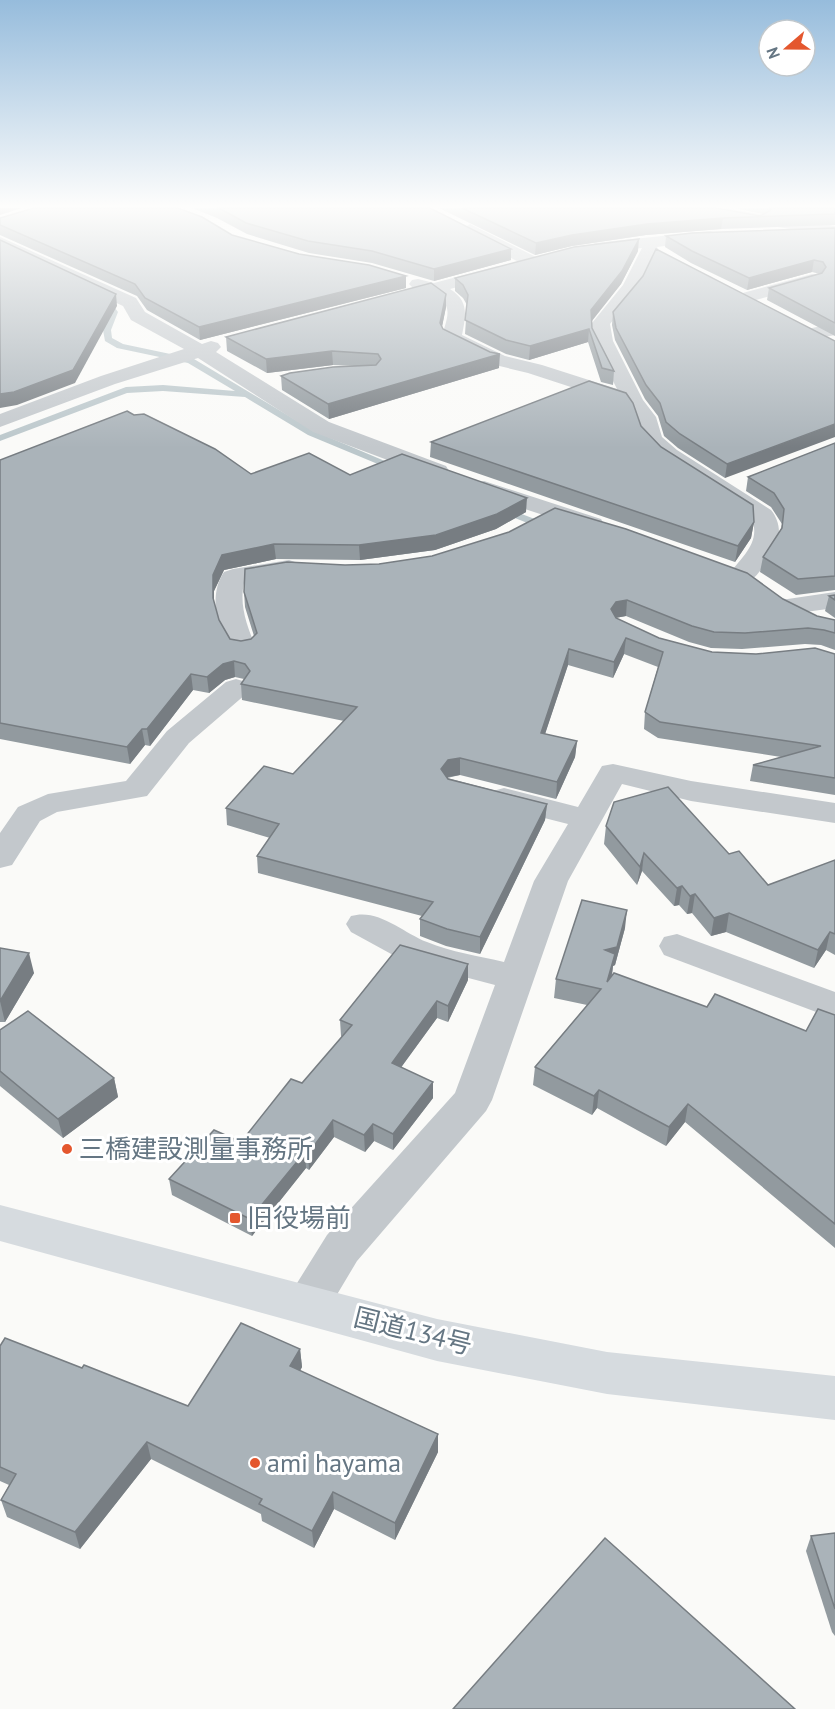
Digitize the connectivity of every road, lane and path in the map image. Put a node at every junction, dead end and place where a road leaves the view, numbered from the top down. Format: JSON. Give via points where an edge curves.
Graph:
{"nodes":[{"id":1,"x":99,"y":288,"type":"edge"},
{"id":2,"x":433,"y":288,"type":"joint"},
{"id":3,"x":630,"y":288,"type":"edge"},
{"id":4,"x":724,"y":288,"type":"edge"},
{"id":5,"x":782,"y":288,"type":"edge"},
{"id":6,"x":745,"y":298,"type":"junction"},
{"id":7,"x":377,"y":303,"type":"edge"},
{"id":8,"x":767,"y":310,"type":"edge"},
{"id":9,"x":793,"y":325,"type":"edge"},
{"id":10,"x":835,"y":329,"type":"edge"},
{"id":11,"x":810,"y":334,"type":"junction"},
{"id":12,"x":232,"y":341,"type":"edge"},
{"id":13,"x":835,"y":348,"type":"edge"},
{"id":14,"x":195,"y":352,"type":"junction"},
{"id":15,"x":286,"y":379,"type":"edge"},
{"id":16,"x":252,"y":383,"type":"junction"},
{"id":17,"x":633,"y":401,"type":"junction"},
{"id":18,"x":0,"y":421,"type":"edge"},
{"id":19,"x":614,"y":530,"type":"edge"},
{"id":20,"x":720,"y":568,"type":"edge"},
{"id":21,"x":315,"y":569,"type":"edge"},
{"id":22,"x":741,"y":576,"type":"junction"},
{"id":23,"x":775,"y":596,"type":"junction"},
{"id":24,"x":835,"y":600,"type":"edge"},
{"id":25,"x":824,"y":624,"type":"edge"},
{"id":26,"x":242,"y":648,"type":"edge"},
{"id":27,"x":236,"y":688,"type":"dead end"},
{"id":28,"x":471,"y":789,"type":"edge"},
{"id":29,"x":835,"y":813,"type":"edge"},
{"id":30,"x":586,"y":819,"type":"junction"},
{"id":31,"x":0,"y":857,"type":"edge"},
{"id":32,"x":363,"y":924,"type":"dead end"},
{"id":33,"x":677,"y":946,"type":"dead end"},
{"id":34,"x":516,"y":978,"type":"junction"},
{"id":35,"x":835,"y":1006,"type":"edge"},
{"id":36,"x":0,"y":1223,"type":"edge"},
{"id":37,"x":307,"y":1304,"type":"junction"},
{"id":38,"x":835,"y":1398,"type":"edge"}],
"edges":[{"from":1,"to":14,"type":"street","via":[[130,302],[138,316]]},
{"from":2,"to":7,"type":"street"},
{"from":2,"to":17,"type":"street","via":[[455,301],[452,337],[498,360]]},
{"from":3,"to":17,"type":"street","via":[[601,323],[603,341]]},
{"from":4,"to":6,"type":"street"},
{"from":5,"to":6,"type":"street"},
{"from":6,"to":8,"type":"street"},
{"from":9,"to":11,"type":"street"},
{"from":10,"to":11,"type":"street"},
{"from":11,"to":13,"type":"street"},
{"from":12,"to":14,"type":"street"},
{"from":14,"to":16,"type":"street"},
{"from":14,"to":18,"type":"street"},
{"from":15,"to":16,"type":"street"},
{"from":16,"to":19,"type":"street","via":[[321,428],[540,518]]},
{"from":17,"to":22,"type":"street","via":[[645,417],[652,439],[669,455],[733,486],[763,515],[769,527],[768,539]]},
{"from":20,"to":22,"type":"street"},
{"from":21,"to":26,"type":"street","via":[[282,568],[232,577],[232,622]]},
{"from":22,"to":23,"type":"street"},
{"from":23,"to":24,"type":"street"},
{"from":23,"to":25,"type":"street"},
{"from":27,"to":31,"type":"street","via":[[178,737],[136,789],[48,804],[29,814]]},
{"from":28,"to":30,"type":"street"},
{"from":29,"to":30,"type":"street","via":[[691,791],[613,773]]},
{"from":30,"to":34,"type":"street","via":[[551,881]]},
{"from":32,"to":34,"type":"street","via":[[417,952]]},
{"from":33,"to":35,"type":"street"},
{"from":34,"to":37,"type":"street","via":[[472,1100],[342,1248]]},
{"from":36,"to":37,"type":"highway","name":"国道134号"},
{"from":37,"to":38,"type":"highway","name":"国道134号","via":[[437,1340],[608,1373]]}]}
